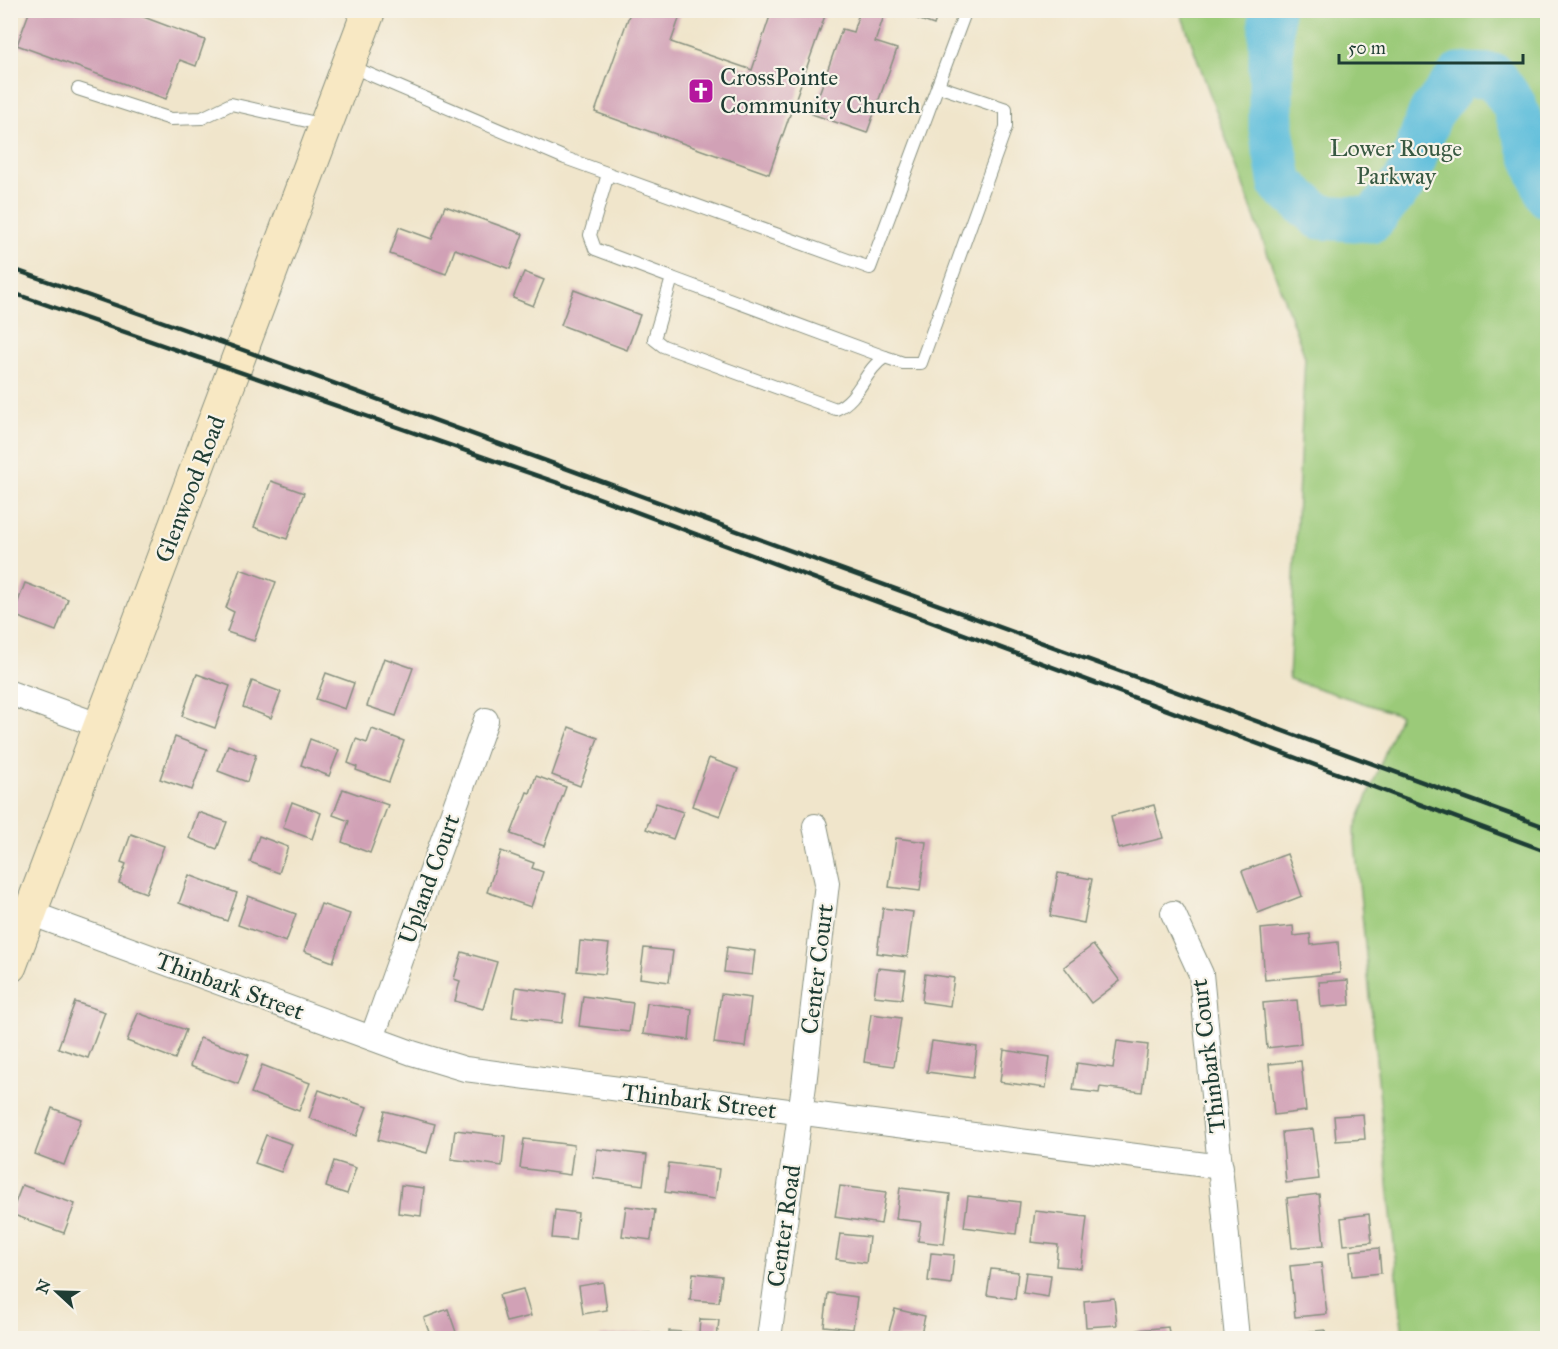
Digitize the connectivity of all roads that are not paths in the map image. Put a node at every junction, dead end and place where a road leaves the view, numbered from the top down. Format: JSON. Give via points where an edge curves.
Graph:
{"nodes":[{"id":1,"x":369,"y":10,"type":"edge"},
{"id":2,"x":966,"y":10,"type":"edge"},
{"id":3,"x":349,"y":66,"type":"junction"},
{"id":4,"x":938,"y":86,"type":"junction"},
{"id":5,"x":78,"y":89,"type":"dead end"},
{"id":6,"x":327,"y":125,"type":"junction"},
{"id":7,"x":608,"y":174,"type":"junction"},
{"id":8,"x":672,"y":278,"type":"junction"},
{"id":9,"x":885,"y":357,"type":"junction"},
{"id":10,"x":10,"y":693,"type":"edge"},
{"id":11,"x":486,"y":720,"type":"dead end"},
{"id":12,"x":101,"y":726,"type":"junction"},
{"id":13,"x":815,"y":826,"type":"dead end"},
{"id":14,"x":30,"y":913,"type":"junction"},
{"id":15,"x":1173,"y":914,"type":"dead end"},
{"id":16,"x":10,"y":966,"type":"edge"},
{"id":17,"x":372,"y":1038,"type":"junction"},
{"id":18,"x":800,"y":1114,"type":"junction"},
{"id":19,"x":1221,"y":1167,"type":"junction"},
{"id":20,"x":769,"y":1338,"type":"edge"},
{"id":21,"x":1237,"y":1338,"type":"edge"}],
"edges":[{"from":1,"to":3,"type":"street","name":"Glenwood Road"},
{"from":2,"to":4,"type":"lane"},
{"from":3,"to":6,"type":"street","name":"Glenwood Road"},
{"from":3,"to":7,"type":"lane"},
{"from":4,"to":7,"type":"lane","via":[[870,268]]},
{"from":4,"to":9,"type":"lane","via":[[1006,109],[1006,127],[921,363]]},
{"from":5,"to":6,"type":"lane","via":[[171,119],[202,118],[231,104]]},
{"from":6,"to":12,"type":"street","name":"Glenwood Road"},
{"from":7,"to":8,"type":"lane","via":[[590,235],[595,249]]},
{"from":8,"to":9,"type":"lane"},
{"from":8,"to":9,"type":"lane","via":[[654,339],[663,346],[837,409],[849,404],[874,364]]},
{"from":10,"to":12,"type":"street"},
{"from":11,"to":17,"type":"street","name":"Upland Court"},
{"from":12,"to":14,"type":"street","name":"Glenwood Road"},
{"from":13,"to":18,"type":"street","name":"Center Court","via":[[827,883]]},
{"from":14,"to":16,"type":"street","name":"Glenwood Road"},
{"from":14,"to":17,"type":"street","name":"Thinbark Street"},
{"from":15,"to":19,"type":"street","name":"Thinbark Court","via":[[1201,974]]},
{"from":17,"to":18,"type":"street","name":"Thinbark Street","via":[[465,1069]]},
{"from":18,"to":19,"type":"street","name":"Thinbark Street"},
{"from":18,"to":20,"type":"street","name":"Center Road"},
{"from":19,"to":21,"type":"street"}]}
